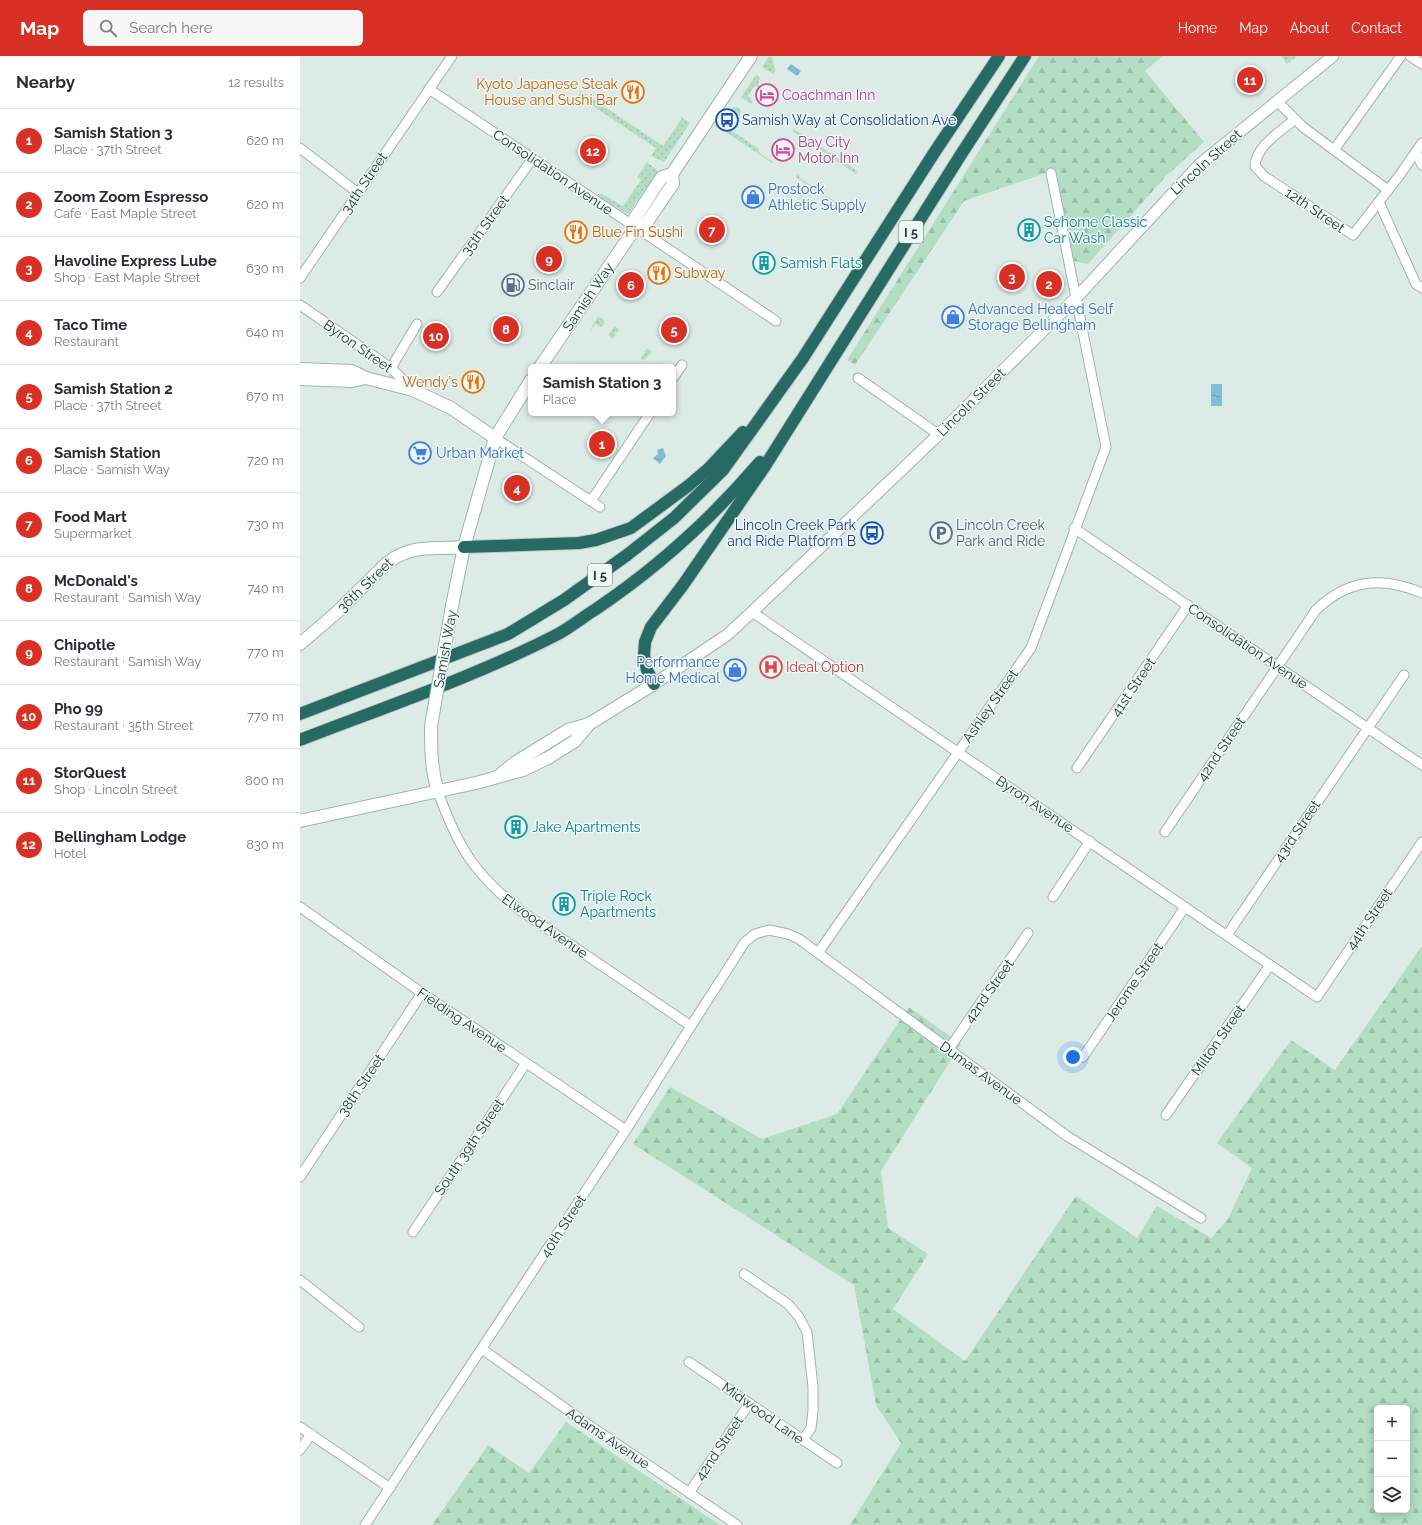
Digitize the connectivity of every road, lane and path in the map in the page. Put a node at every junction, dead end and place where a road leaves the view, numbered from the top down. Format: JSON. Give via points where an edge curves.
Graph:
{"nodes":[{"id":1,"x":452,"y":56,"type":"edge"},
{"id":2,"x":751,"y":56,"type":"edge"},
{"id":3,"x":999,"y":56,"type":"edge"},
{"id":4,"x":1025,"y":56,"type":"edge"},
{"id":5,"x":1333,"y":56,"type":"edge"},
{"id":6,"x":1401,"y":56,"type":"edge"},
{"id":7,"x":1410,"y":56,"type":"edge"},
{"id":8,"x":1422,"y":64,"type":"edge"},
{"id":9,"x":429,"y":89,"type":"junction"},
{"id":10,"x":1277,"y":101,"type":"junction"},
{"id":11,"x":1294,"y":120,"type":"junction"},
{"id":12,"x":1422,"y":143,"type":"edge"},
{"id":13,"x":300,"y":148,"type":"edge"},
{"id":14,"x":1334,"y":150,"type":"junction"},
{"id":15,"x":1416,"y":152,"type":"junction"},
{"id":16,"x":533,"y":158,"type":"junction"},
{"id":17,"x":1422,"y":165,"type":"edge"},
{"id":18,"x":1051,"y":173,"type":"dead end"},
{"id":19,"x":1388,"y":190,"type":"junction"},
{"id":20,"x":358,"y":193,"type":"junction"},
{"id":21,"x":1379,"y":202,"type":"junction"},
{"id":22,"x":636,"y":228,"type":"junction"},
{"id":23,"x":1422,"y":276,"type":"edge"},
{"id":24,"x":300,"y":278,"type":"edge"},
{"id":25,"x":1419,"y":286,"type":"edge"},
{"id":26,"x":437,"y":292,"type":"dead end"},
{"id":27,"x":1077,"y":297,"type":"junction"},
{"id":28,"x":300,"y":305,"type":"edge"},
{"id":29,"x":776,"y":322,"type":"dead end"},
{"id":30,"x":417,"y":324,"type":"dead end"},
{"id":31,"x":803,"y":358,"type":"junction"},
{"id":32,"x":542,"y":364,"type":"edge"},
{"id":33,"x":682,"y":365,"type":"dead end"},
{"id":34,"x":392,"y":368,"type":"junction"},
{"id":35,"x":300,"y":369,"type":"edge"},
{"id":36,"x":676,"y":374,"type":"edge"},
{"id":37,"x":366,"y":378,"type":"junction"},
{"id":38,"x":858,"y":378,"type":"dead end"},
{"id":39,"x":300,"y":379,"type":"edge"},
{"id":40,"x":528,"y":385,"type":"edge"},
{"id":41,"x":413,"y":390,"type":"junction"},
{"id":42,"x":799,"y":410,"type":"junction"},
{"id":43,"x":648,"y":416,"type":"edge"},
{"id":44,"x":938,"y":434,"type":"junction"},
{"id":45,"x":495,"y":438,"type":"junction"},
{"id":46,"x":591,"y":501,"type":"junction"},
{"id":47,"x":600,"y":507,"type":"dead end"},
{"id":48,"x":1074,"y":528,"type":"junction"},
{"id":49,"x":464,"y":547,"type":"junction"},
{"id":50,"x":1422,"y":593,"type":"edge"},
{"id":51,"x":1188,"y":605,"type":"junction"},
{"id":52,"x":752,"y":612,"type":"junction"},
{"id":53,"x":300,"y":644,"type":"edge"},
{"id":54,"x":1278,"y":666,"type":"junction"},
{"id":55,"x":1404,"y":675,"type":"dead end"},
{"id":56,"x":654,"y":684,"type":"junction"},
{"id":57,"x":300,"y":714,"type":"edge"},
{"id":58,"x":1367,"y":728,"type":"junction"},
{"id":59,"x":300,"y":740,"type":"edge"},
{"id":60,"x":958,"y":752,"type":"junction"},
{"id":61,"x":1422,"y":765,"type":"edge"},
{"id":62,"x":1077,"y":768,"type":"dead end"},
{"id":63,"x":438,"y":792,"type":"junction"},
{"id":64,"x":300,"y":821,"type":"edge"},
{"id":65,"x":1165,"y":832,"type":"dead end"},
{"id":66,"x":1090,"y":841,"type":"junction"},
{"id":67,"x":1422,"y":842,"type":"edge"},
{"id":68,"x":1053,"y":897,"type":"dead end"},
{"id":69,"x":300,"y":907,"type":"edge"},
{"id":70,"x":1185,"y":907,"type":"junction"},
{"id":71,"x":762,"y":931,"type":"joint"},
{"id":72,"x":1028,"y":933,"type":"dead end"},
{"id":73,"x":1227,"y":935,"type":"junction"},
{"id":74,"x":818,"y":953,"type":"junction"},
{"id":75,"x":1270,"y":965,"type":"junction"},
{"id":76,"x":422,"y":993,"type":"junction"},
{"id":77,"x":1317,"y":997,"type":"joint"},
{"id":78,"x":691,"y":1026,"type":"junction"},
{"id":79,"x":949,"y":1049,"type":"junction"},
{"id":80,"x":1083,"y":1057,"type":"dead end"},
{"id":81,"x":526,"y":1063,"type":"junction"},
{"id":82,"x":1166,"y":1115,"type":"dead end"},
{"id":83,"x":626,"y":1130,"type":"junction"},
{"id":84,"x":300,"y":1177,"type":"edge"},
{"id":85,"x":1201,"y":1218,"type":"dead end"},
{"id":86,"x":413,"y":1232,"type":"dead end"},
{"id":87,"x":744,"y":1274,"type":"dead end"},
{"id":88,"x":300,"y":1280,"type":"edge"},
{"id":89,"x":358,"y":1327,"type":"dead end"},
{"id":90,"x":482,"y":1349,"type":"junction"},
{"id":91,"x":689,"y":1362,"type":"dead end"},
{"id":92,"x":749,"y":1404,"type":"junction"},
{"id":93,"x":300,"y":1427,"type":"edge"},
{"id":94,"x":311,"y":1434,"type":"junction"},
{"id":95,"x":803,"y":1440,"type":"junction"},
{"id":96,"x":300,"y":1450,"type":"edge"},
{"id":97,"x":836,"y":1464,"type":"dead end"},
{"id":98,"x":390,"y":1488,"type":"junction"},
{"id":99,"x":689,"y":1493,"type":"junction"},
{"id":100,"x":365,"y":1525,"type":"edge"},
{"id":101,"x":737,"y":1525,"type":"edge"}],
"edges":[{"from":1,"to":9,"type":"street","name":"34th Street"},
{"from":2,"to":22,"type":"main road","name":"Samish Way","via":[[672,174],[673,184],[645,225]]},
{"from":3,"to":31,"type":"highway","number":"I 5"},
{"from":4,"to":42,"type":"highway","number":"I 5"},
{"from":5,"to":10,"type":"street","name":"Lincoln Street"},
{"from":6,"to":14,"type":"street"},
{"from":7,"to":8,"type":"street"},
{"from":9,"to":16,"type":"street","name":"Consolidation Avenue"},
{"from":9,"to":20,"type":"street","name":"34th Street"},
{"from":10,"to":11,"type":"street"},
{"from":10,"to":27,"type":"street","name":"Lincoln Street","via":[[1200,164]]},
{"from":11,"to":14,"type":"street"},
{"from":11,"to":21,"type":"street","name":"12th Street","via":[[1260,150],[1255,158],[1255,166],[1264,176],[1353,235]]},
{"from":12,"to":15,"type":"street"},
{"from":13,"to":20,"type":"street"},
{"from":14,"to":19,"type":"street"},
{"from":15,"to":17,"type":"street"},
{"from":15,"to":19,"type":"street"},
{"from":16,"to":22,"type":"street","name":"Consolidation Avenue"},
{"from":16,"to":26,"type":"street","name":"35th Street"},
{"from":18,"to":27,"type":"street","name":"Ashley Street"},
{"from":19,"to":21,"type":"street"},
{"from":20,"to":24,"type":"street","name":"34th Street"},
{"from":21,"to":25,"type":"street"},
{"from":22,"to":29,"type":"street","name":"Consolidation Avenue"},
{"from":22,"to":32,"type":"main road","name":"Samish Way"},
{"from":23,"to":25,"type":"street"},
{"from":27,"to":44,"type":"street","name":"Lincoln Street"},
{"from":27,"to":48,"type":"street","name":"Ashley Street","via":[[1106,447]]},
{"from":28,"to":34,"type":"street","name":"Byron Street"},
{"from":30,"to":34,"type":"street"},
{"from":31,"to":49,"type":"highway","via":[[747,427],[708,469],[631,528],[579,543]]},
{"from":31,"to":57,"type":"highway","number":"I 5","via":[[723,470],[674,518],[564,600],[508,634]]},
{"from":33,"to":36,"type":"street"},
{"from":34,"to":41,"type":"street","name":"Byron Street"},
{"from":35,"to":37,"type":"main road","via":[[352,371]]},
{"from":37,"to":39,"type":"main road","via":[[352,381]]},
{"from":37,"to":41,"type":"main road"},
{"from":38,"to":44,"type":"street"},
{"from":40,"to":45,"type":"main road","name":"Samish Way"},
{"from":41,"to":45,"type":"main road","via":[[451,408]]},
{"from":42,"to":56,"type":"highway","via":[[728,521],[651,627],[645,642],[644,655],[647,670]]},
{"from":42,"to":59,"type":"highway","number":"I 5","via":[[731,496],[633,584],[565,630],[482,669]]},
{"from":43,"to":46,"type":"street"},
{"from":44,"to":52,"type":"street","name":"Lincoln Street"},
{"from":45,"to":46,"type":"street"},
{"from":45,"to":49,"type":"main road","name":"Samish Way"},
{"from":46,"to":47,"type":"street"},
{"from":48,"to":51,"type":"street","name":"Consolidation Avenue"},
{"from":48,"to":60,"type":"street","name":"Ashley Street","via":[[1031,648]]},
{"from":49,"to":53,"type":"main road","name":"36th Street","via":[[420,548],[396,556],[336,614]]},
{"from":49,"to":63,"type":"main road","name":"Samish Way","bridge":true,"via":[[431,726],[430,756]]},
{"from":50,"to":54,"type":"street","name":"42nd Street","via":[[1398,584],[1376,582],[1337,593],[1316,610]]},
{"from":51,"to":54,"type":"street","name":"Consolidation Avenue"},
{"from":51,"to":62,"type":"street","name":"41st Street"},
{"from":52,"to":56,"type":"street","name":"Lincoln Street","via":[[727,634]]},
{"from":52,"to":60,"type":"street","name":"Byron Avenue"},
{"from":54,"to":58,"type":"street","name":"Consolidation Avenue"},
{"from":54,"to":65,"type":"street","name":"42nd Street"},
{"from":55,"to":58,"type":"street","name":"43rd Street"},
{"from":56,"to":63,"type":"main road","name":"Lincoln Street","via":[[589,724],[575,741],[548,758],[523,770]]},
{"from":58,"to":61,"type":"street","name":"Consolidation Avenue"},
{"from":58,"to":73,"type":"street","name":"43rd Street"},
{"from":60,"to":66,"type":"street","name":"Byron Avenue"},
{"from":60,"to":74,"type":"street","name":"Ashley Street"},
{"from":63,"to":64,"type":"main road"},
{"from":63,"to":78,"type":"street","name":"Elwood Avenue","via":[[453,832],[463,850],[477,871],[499,894]]},
{"from":66,"to":68,"type":"street"},
{"from":66,"to":70,"type":"street","name":"Byron Avenue"},
{"from":67,"to":77,"type":"street","name":"44th Street"},
{"from":69,"to":76,"type":"street","name":"Fielding Avenue"},
{"from":70,"to":73,"type":"street","name":"Byron Avenue"},
{"from":70,"to":80,"type":"street","name":"Jerome Street"},
{"from":71,"to":74,"type":"street","name":"Dumas Avenue","via":[[788,934]]},
{"from":71,"to":78,"type":"street","name":"40th Street","via":[[745,942]]},
{"from":72,"to":79,"type":"street","name":"42nd Street"},
{"from":73,"to":75,"type":"street","name":"Byron Avenue"},
{"from":74,"to":79,"type":"street","name":"Dumas Avenue"},
{"from":75,"to":77,"type":"street","name":"Byron Avenue"},
{"from":75,"to":82,"type":"street","name":"Milton Street"},
{"from":76,"to":81,"type":"street","name":"Fielding Avenue"},
{"from":76,"to":84,"type":"street","name":"38th Street"},
{"from":78,"to":83,"type":"street","name":"40th Street"},
{"from":79,"to":85,"type":"street","name":"Dumas Avenue","via":[[1091,1152]]},
{"from":81,"to":83,"type":"street","name":"Fielding Avenue"},
{"from":81,"to":86,"type":"street","name":"South 39th Street"},
{"from":83,"to":90,"type":"street","name":"40th Street"},
{"from":87,"to":95,"type":"street","via":[[788,1304],[807,1332],[813,1411],[812,1428]]},
{"from":88,"to":89,"type":"street"},
{"from":90,"to":98,"type":"street","name":"40th Street"},
{"from":90,"to":99,"type":"street","name":"Adams Avenue"},
{"from":91,"to":92,"type":"street","name":"Midwood Lane"},
{"from":92,"to":95,"type":"street","name":"Midwood Lane"},
{"from":92,"to":99,"type":"street","name":"42nd Street"},
{"from":93,"to":94,"type":"street"},
{"from":94,"to":96,"type":"street"},
{"from":94,"to":98,"type":"street"},
{"from":95,"to":97,"type":"street","name":"Midwood Lane"},
{"from":98,"to":100,"type":"street","name":"40th Street"},
{"from":99,"to":101,"type":"street","name":"Adams Avenue"}]}
